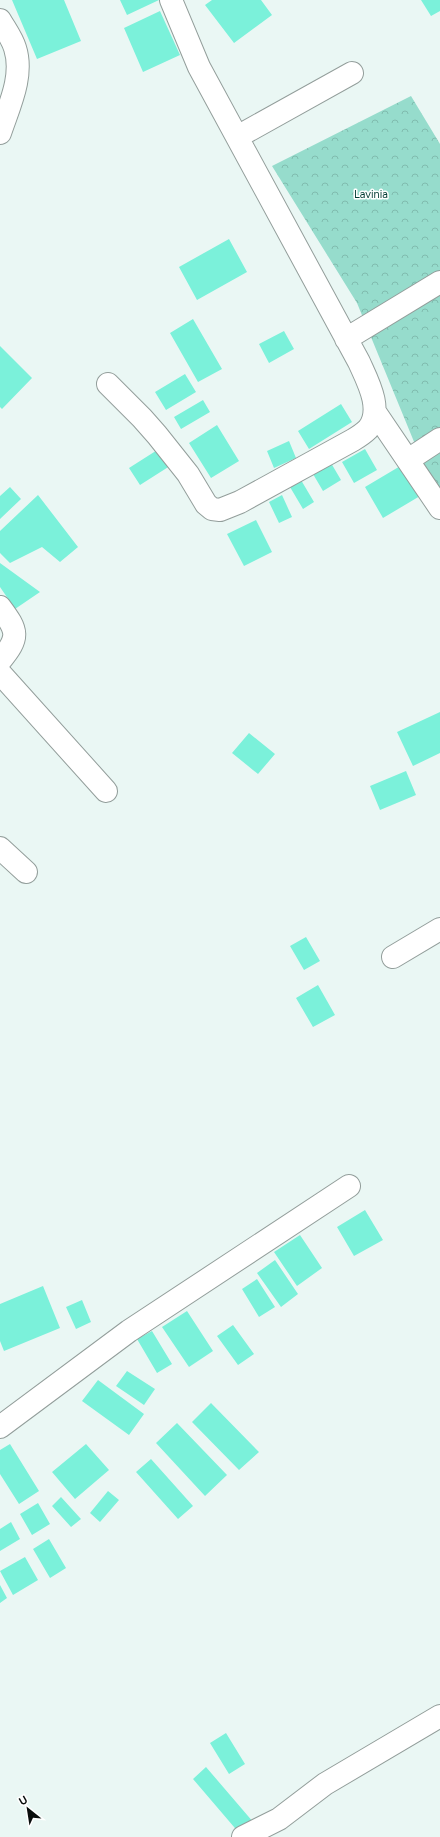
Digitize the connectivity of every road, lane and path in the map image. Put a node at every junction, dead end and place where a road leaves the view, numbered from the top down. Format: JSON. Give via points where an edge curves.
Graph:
{"nodes":[{"id":1,"x":170,"y":0,"type":"edge"},
{"id":2,"x":0,"y":20,"type":"edge"},
{"id":3,"x":352,"y":73,"type":"dead end"},
{"id":4,"x":0,"y":133,"type":"edge"},
{"id":5,"x":237,"y":137,"type":"junction"},
{"id":6,"x":440,"y":282,"type":"edge"},
{"id":7,"x":346,"y":339,"type":"junction"},
{"id":8,"x":108,"y":384,"type":"dead end"},
{"id":9,"x":375,"y":412,"type":"junction"},
{"id":10,"x":440,"y":439,"type":"edge"},
{"id":11,"x":408,"y":460,"type":"junction"},
{"id":12,"x":440,"y":508,"type":"edge"},
{"id":13,"x":0,"y":607,"type":"edge"},
{"id":14,"x":0,"y":661,"type":"edge"},
{"id":15,"x":0,"y":673,"type":"edge"},
{"id":16,"x":106,"y":791,"type":"dead end"},
{"id":17,"x":0,"y":848,"type":"edge"},
{"id":18,"x":26,"y":872,"type":"dead end"},
{"id":19,"x":440,"y":929,"type":"edge"},
{"id":20,"x":393,"y":956,"type":"dead end"},
{"id":21,"x":350,"y":1186,"type":"dead end"},
{"id":22,"x":0,"y":1427,"type":"edge"},
{"id":23,"x":440,"y":1716,"type":"edge"},
{"id":24,"x":243,"y":1837,"type":"edge"}],
"edges":[{"from":1,"to":5,"type":"street","via":[[199,67]]},
{"from":2,"to":4,"type":"street","via":[[15,47],[18,62],[18,77]]},
{"from":3,"to":5,"type":"street"},
{"from":5,"to":7,"type":"street"},
{"from":6,"to":7,"type":"street"},
{"from":7,"to":9,"type":"street","via":[[367,378]]},
{"from":8,"to":9,"type":"street","via":[[157,435],[188,474],[206,504],[220,510],[240,502],[353,440],[368,429]]},
{"from":9,"to":11,"type":"street"},
{"from":10,"to":11,"type":"street"},
{"from":11,"to":12,"type":"street"},
{"from":13,"to":14,"type":"street","via":[[12,623],[14,636],[11,648]]},
{"from":15,"to":16,"type":"street"},
{"from":17,"to":18,"type":"street"},
{"from":19,"to":20,"type":"street"},
{"from":21,"to":22,"type":"street","via":[[129,1331]]},
{"from":23,"to":24,"type":"street","via":[[325,1784],[279,1819]]}]}
